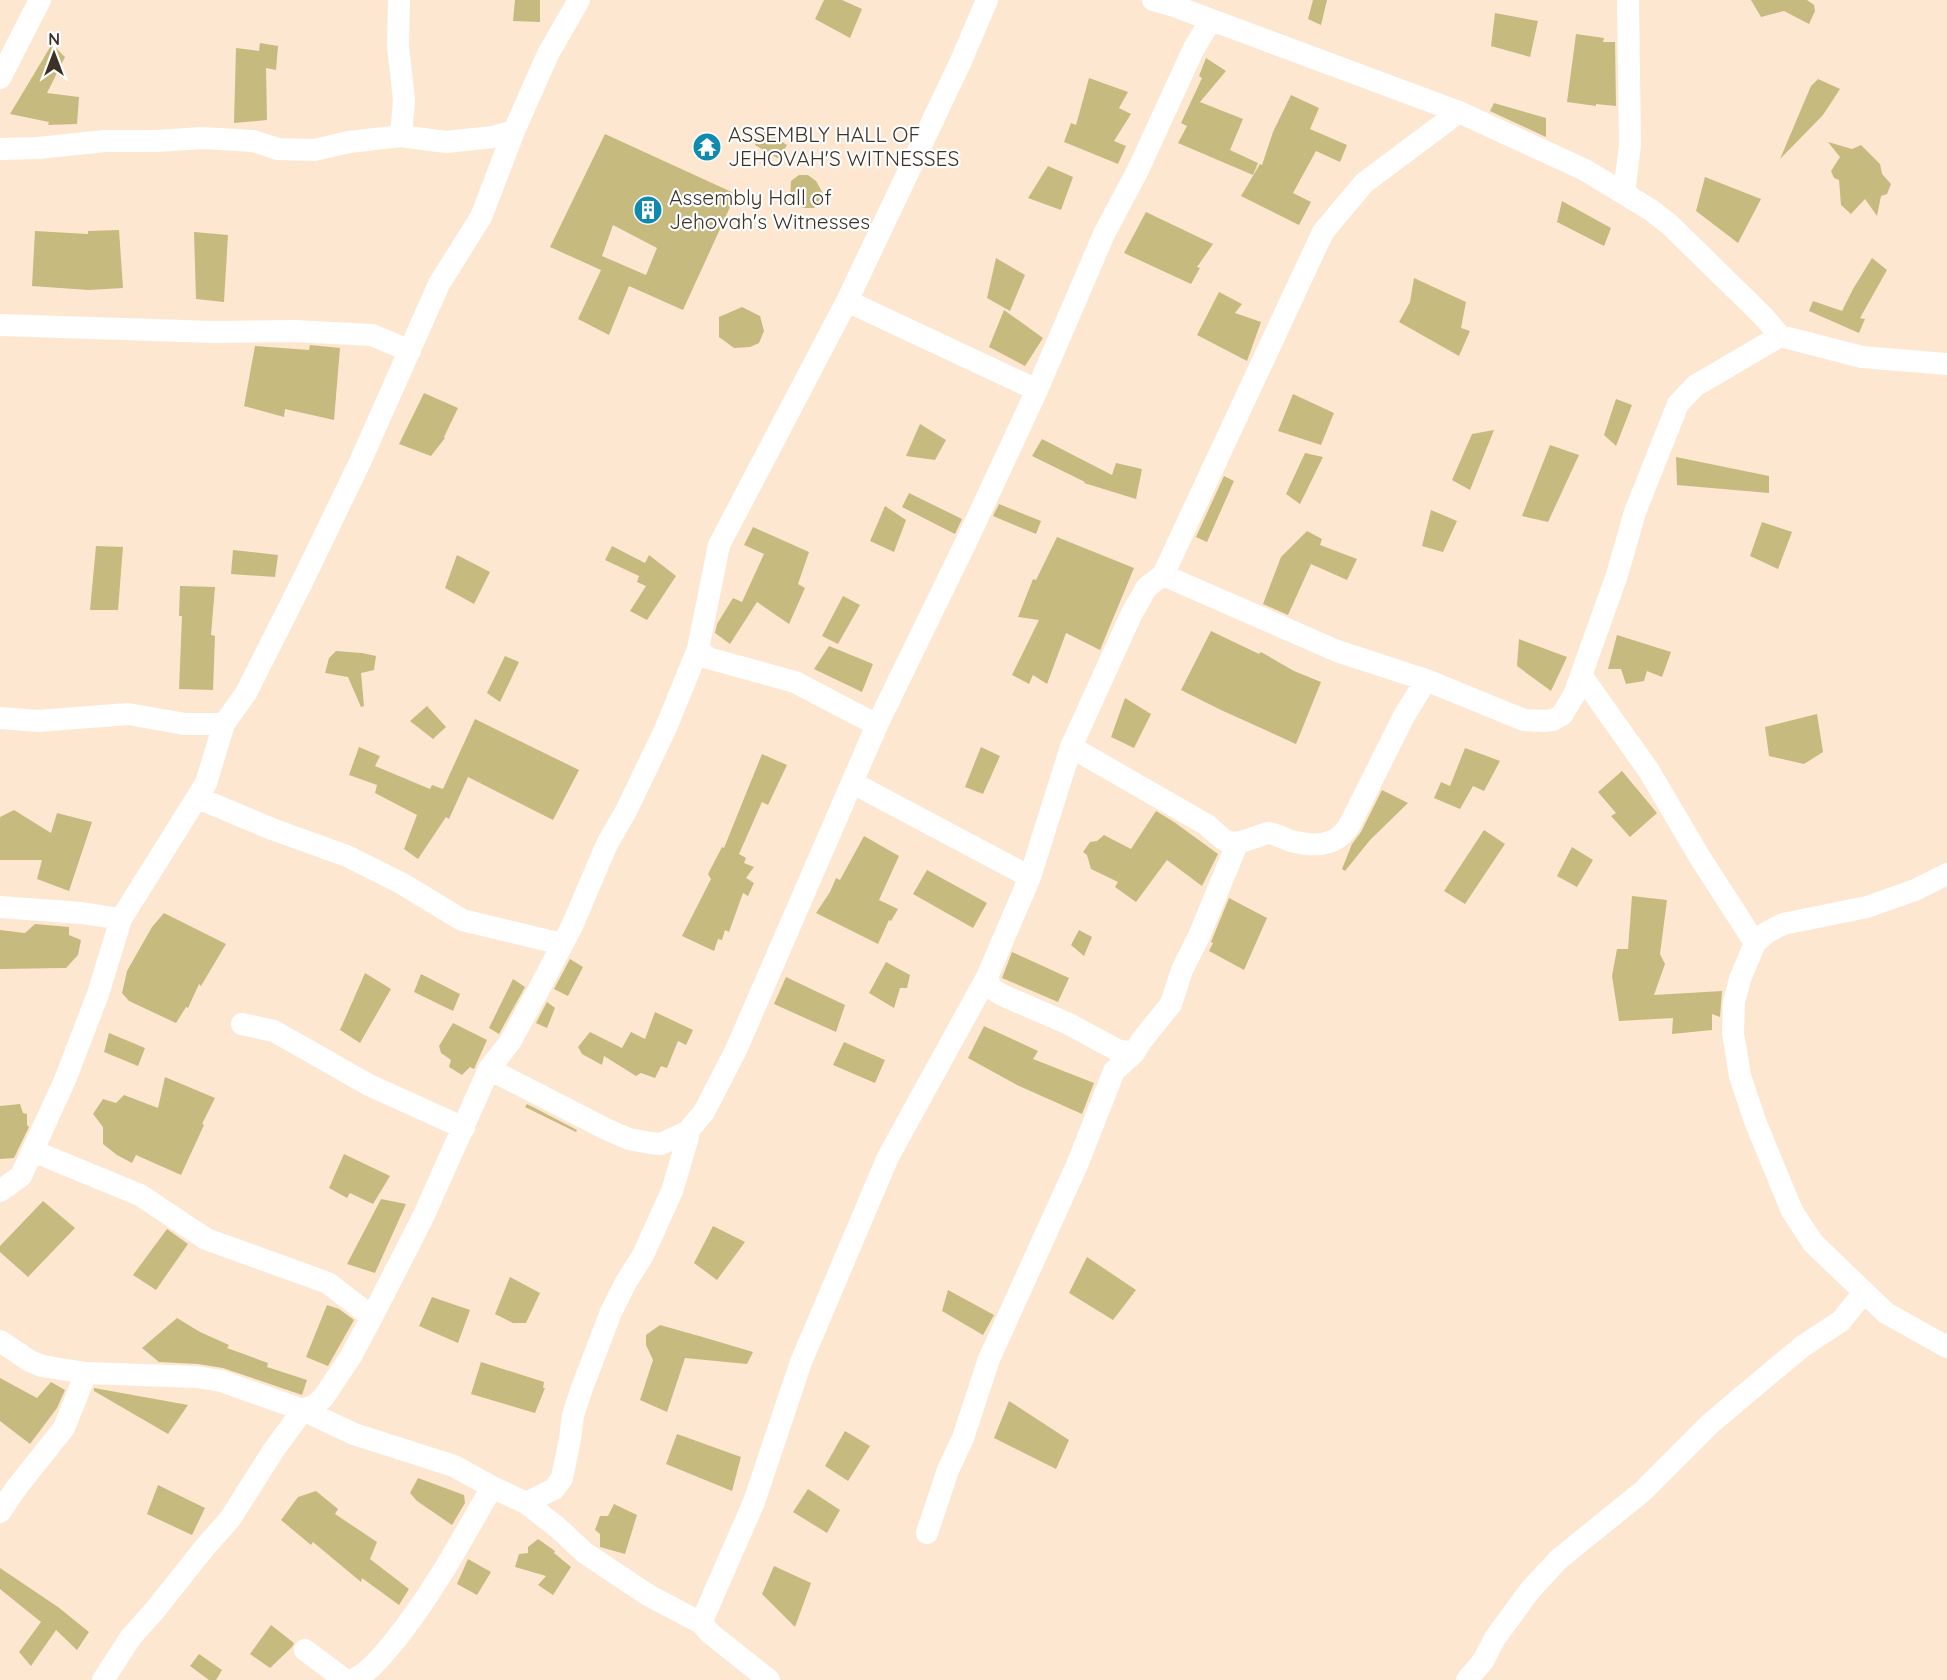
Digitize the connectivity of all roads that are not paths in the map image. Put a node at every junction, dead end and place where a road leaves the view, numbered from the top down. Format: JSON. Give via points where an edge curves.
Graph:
{"nodes":[{"id":1,"x":40,"y":0,"type":"edge"},
{"id":2,"x":399,"y":0,"type":"edge"},
{"id":3,"x":579,"y":0,"type":"edge"},
{"id":4,"x":987,"y":0,"type":"edge"},
{"id":5,"x":1628,"y":0,"type":"edge"},
{"id":6,"x":1168,"y":2,"type":"edge"},
{"id":7,"x":1211,"y":20,"type":"junction"},
{"id":8,"x":0,"y":78,"type":"edge"},
{"id":9,"x":1459,"y":111,"type":"junction"},
{"id":10,"x":514,"y":131,"type":"junction"},
{"id":11,"x":401,"y":136,"type":"junction"},
{"id":12,"x":0,"y":149,"type":"edge"},
{"id":13,"x":1624,"y":193,"type":"junction"},
{"id":14,"x":847,"y":301,"type":"junction"},
{"id":15,"x":0,"y":325,"type":"edge"},
{"id":16,"x":1780,"y":336,"type":"junction"},
{"id":17,"x":410,"y":351,"type":"junction"},
{"id":18,"x":1947,"y":364,"type":"edge"},
{"id":19,"x":1037,"y":390,"type":"junction"},
{"id":20,"x":1163,"y":575,"type":"junction"},
{"id":21,"x":698,"y":649,"type":"junction"},
{"id":22,"x":1581,"y":675,"type":"junction"},
{"id":23,"x":1426,"y":680,"type":"junction"},
{"id":24,"x":0,"y":718,"type":"edge"},
{"id":25,"x":224,"y":724,"type":"junction"},
{"id":26,"x":877,"y":725,"type":"junction"},
{"id":27,"x":1071,"y":747,"type":"junction"},
{"id":28,"x":853,"y":783,"type":"junction"},
{"id":29,"x":198,"y":798,"type":"junction"},
{"id":30,"x":1238,"y":844,"type":"junction"},
{"id":31,"x":1947,"y":874,"type":"edge"},
{"id":32,"x":1030,"y":878,"type":"junction"},
{"id":33,"x":0,"y":907,"type":"edge"},
{"id":34,"x":121,"y":919,"type":"junction"},
{"id":35,"x":1755,"y":943,"type":"junction"},
{"id":36,"x":562,"y":944,"type":"junction"},
{"id":37,"x":987,"y":977,"type":"junction"},
{"id":38,"x":242,"y":1024,"type":"dead end"},
{"id":39,"x":1134,"y":1053,"type":"junction"},
{"id":40,"x":489,"y":1069,"type":"junction"},
{"id":41,"x":464,"y":1128,"type":"junction"},
{"id":42,"x":687,"y":1132,"type":"junction"},
{"id":43,"x":33,"y":1151,"type":"junction"},
{"id":44,"x":0,"y":1191,"type":"edge"},
{"id":45,"x":1864,"y":1292,"type":"junction"},
{"id":46,"x":372,"y":1317,"type":"junction"},
{"id":47,"x":0,"y":1341,"type":"edge"},
{"id":48,"x":1947,"y":1347,"type":"edge"},
{"id":49,"x":86,"y":1372,"type":"junction"},
{"id":50,"x":303,"y":1410,"type":"junction"},
{"id":51,"x":492,"y":1487,"type":"junction"},
{"id":52,"x":526,"y":1503,"type":"junction"},
{"id":53,"x":0,"y":1512,"type":"edge"},
{"id":54,"x":927,"y":1533,"type":"dead end"},
{"id":55,"x":700,"y":1623,"type":"junction"},
{"id":56,"x":305,"y":1650,"type":"dead end"},
{"id":57,"x":103,"y":1680,"type":"edge"},
{"id":58,"x":345,"y":1680,"type":"edge"},
{"id":59,"x":352,"y":1680,"type":"edge"},
{"id":60,"x":769,"y":1680,"type":"edge"},
{"id":61,"x":1467,"y":1680,"type":"edge"}],
"edges":[{"from":1,"to":8,"type":"street"},
{"from":2,"to":11,"type":"street","via":[[398,46],[404,100]]},
{"from":3,"to":10,"type":"street","via":[[548,54]]},
{"from":4,"to":14,"type":"street"},
{"from":5,"to":13,"type":"street","via":[[1630,145]]},
{"from":6,"to":7,"type":"street"},
{"from":7,"to":9,"type":"street"},
{"from":7,"to":19,"type":"street","via":[[1104,234]]},
{"from":9,"to":13,"type":"street","via":[[1547,151]]},
{"from":9,"to":20,"type":"street","via":[[1364,183],[1323,232]]},
{"from":10,"to":11,"type":"street","via":[[446,142]]},
{"from":10,"to":17,"type":"street","via":[[481,217],[439,284]]},
{"from":11,"to":12,"type":"street","via":[[314,150],[203,138]]},
{"from":13,"to":16,"type":"street","via":[[1670,225]]},
{"from":14,"to":19,"type":"street"},
{"from":14,"to":21,"type":"street","via":[[719,545]]},
{"from":15,"to":17,"type":"street","via":[[372,335]]},
{"from":16,"to":18,"type":"street","via":[[1862,357]]},
{"from":16,"to":22,"type":"street","via":[[1695,386],[1678,404],[1635,512]]},
{"from":17,"to":25,"type":"street","via":[[300,587],[246,693]]},
{"from":19,"to":26,"type":"street"},
{"from":20,"to":23,"type":"street","via":[[1337,651]]},
{"from":20,"to":27,"type":"street","via":[[1148,587],[1132,613]]},
{"from":21,"to":26,"type":"street","via":[[708,658],[795,682]]},
{"from":21,"to":36,"type":"street","via":[[665,730]]},
{"from":22,"to":23,"type":"street","via":[[1562,715],[1543,721],[1524,720]]},
{"from":22,"to":35,"type":"street","via":[[1649,771]]},
{"from":23,"to":30,"type":"street","via":[[1340,839],[1323,844],[1295,842],[1269,833]]},
{"from":24,"to":25,"type":"street","via":[[38,720],[128,714],[185,724]]},
{"from":25,"to":29,"type":"street"},
{"from":26,"to":28,"type":"street"},
{"from":27,"to":30,"type":"street","via":[[1208,825],[1225,841]]},
{"from":27,"to":32,"type":"street"},
{"from":28,"to":32,"type":"street"},
{"from":28,"to":42,"type":"street","via":[[736,1050],[704,1112]]},
{"from":29,"to":34,"type":"street"},
{"from":29,"to":36,"type":"street","via":[[347,856],[462,920]]},
{"from":30,"to":39,"type":"street","via":[[1182,970],[1172,1004]]},
{"from":31,"to":35,"type":"street","via":[[1867,907],[1783,924]]},
{"from":32,"to":37,"type":"street"},
{"from":33,"to":34,"type":"street"},
{"from":34,"to":43,"type":"street","via":[[98,994]]},
{"from":35,"to":45,"type":"street","via":[[1740,979],[1733,1015],[1740,1076],[1792,1211],[1813,1243]]},
{"from":36,"to":40,"type":"street","via":[[510,1042]]},
{"from":37,"to":39,"type":"street","via":[[991,988],[1009,999],[1069,1024],[1117,1050]]},
{"from":37,"to":55,"type":"street","via":[[888,1157],[801,1362],[754,1502]]},
{"from":38,"to":41,"type":"street","via":[[274,1031],[369,1085]]},
{"from":39,"to":54,"type":"street","via":[[1114,1071],[1077,1165],[989,1359]]},
{"from":40,"to":41,"type":"street"},
{"from":40,"to":42,"type":"street","via":[[629,1139],[661,1144]]},
{"from":41,"to":46,"type":"street"},
{"from":42,"to":52,"type":"street","via":[[672,1191],[611,1312],[582,1388],[562,1478],[554,1490]]},
{"from":43,"to":44,"type":"street","via":[[21,1176]]},
{"from":43,"to":46,"type":"street","via":[[140,1195],[206,1239],[328,1282]]},
{"from":45,"to":48,"type":"street","via":[[1886,1313]]},
{"from":45,"to":61,"type":"street","via":[[1841,1321],[1803,1347],[1711,1423],[1643,1491],[1559,1559],[1530,1588]]},
{"from":46,"to":50,"type":"street","via":[[323,1398]]},
{"from":47,"to":49,"type":"street","via":[[42,1366]]},
{"from":49,"to":50,"type":"street","via":[[220,1381]]},
{"from":49,"to":53,"type":"street","via":[[64,1428]]},
{"from":50,"to":51,"type":"street","via":[[354,1434],[454,1466]]},
{"from":50,"to":57,"type":"street","via":[[230,1519],[130,1637]]},
{"from":51,"to":52,"type":"street"},
{"from":51,"to":59,"type":"street","via":[[438,1581],[407,1625],[376,1663]]},
{"from":52,"to":55,"type":"street","via":[[585,1553],[648,1595]]},
{"from":55,"to":60,"type":"street"},
{"from":56,"to":58,"type":"street"}]}
